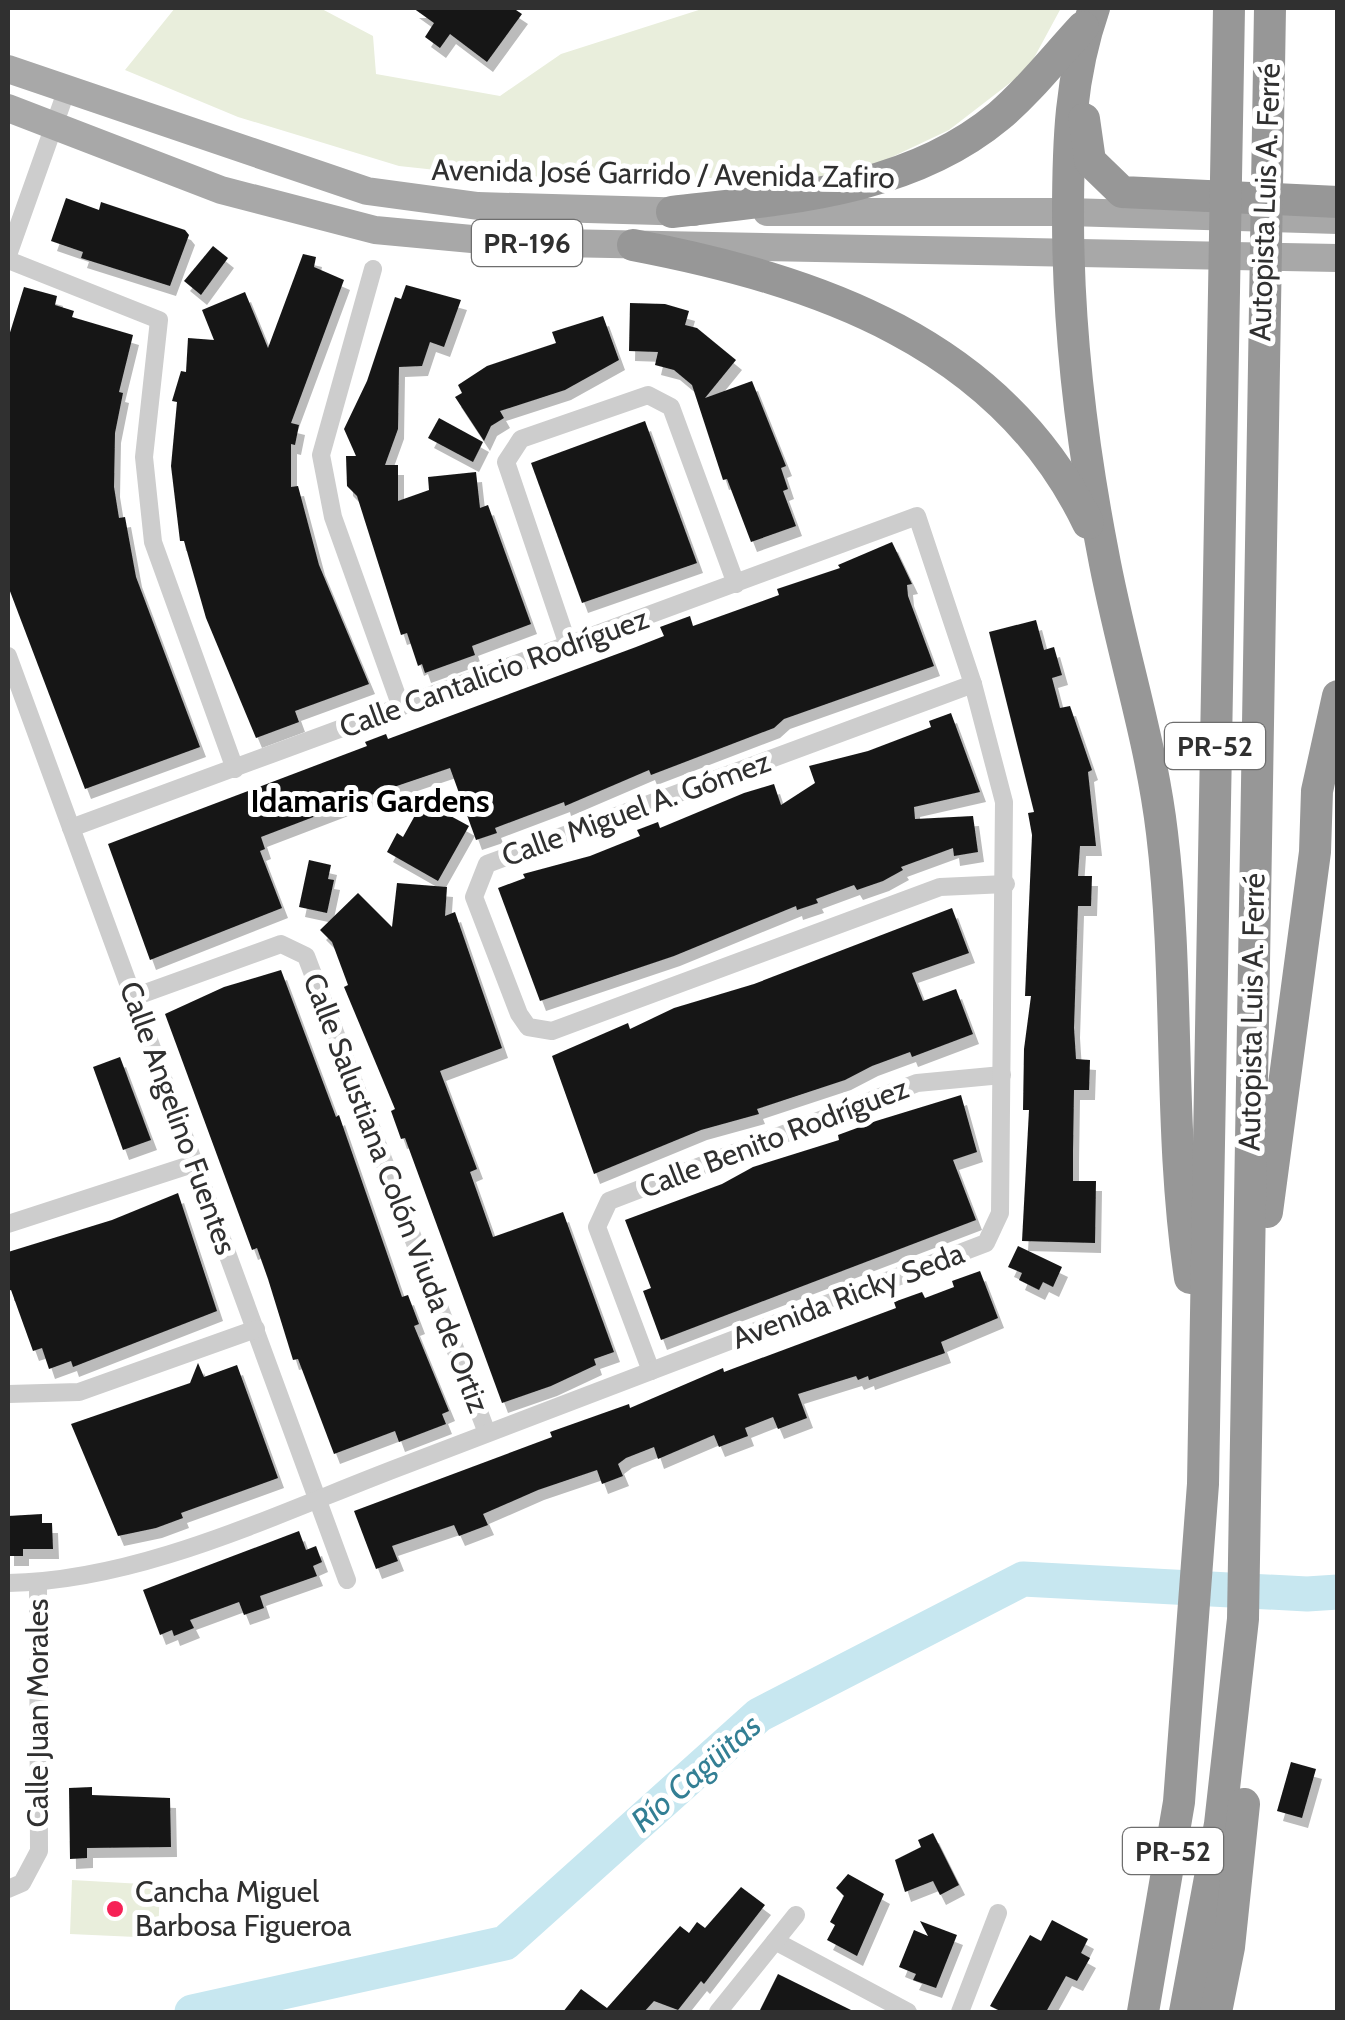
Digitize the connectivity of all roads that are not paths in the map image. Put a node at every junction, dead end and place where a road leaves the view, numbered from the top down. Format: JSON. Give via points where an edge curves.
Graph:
{"nodes":[{"id":1,"x":1228,"y":8,"type":"edge"},
{"id":2,"x":1270,"y":8,"type":"edge"},
{"id":3,"x":1092,"y":14,"type":"edge"},
{"id":4,"x":8,"y":68,"type":"edge"},
{"id":5,"x":67,"y":89,"type":"junction"},
{"id":6,"x":8,"y":108,"type":"edge"},
{"id":7,"x":52,"y":126,"type":"junction"},
{"id":8,"x":1338,"y":202,"type":"edge"},
{"id":9,"x":1141,"y":205,"type":"junction"},
{"id":10,"x":672,"y":212,"type":"junction"},
{"id":11,"x":1068,"y":212,"type":"junction"},
{"id":12,"x":1338,"y":220,"type":"edge"},
{"id":13,"x":633,"y":245,"type":"junction"},
{"id":14,"x":1068,"y":254,"type":"junction"},
{"id":15,"x":8,"y":258,"type":"edge"},
{"id":16,"x":1338,"y":258,"type":"edge"},
{"id":17,"x":373,"y":269,"type":"dead end"},
{"id":18,"x":916,"y":516,"type":"joint"},
{"id":19,"x":1103,"y":553,"type":"junction"},
{"id":20,"x":736,"y":584,"type":"junction"},
{"id":21,"x":568,"y":645,"type":"junction"},
{"id":22,"x":8,"y":660,"type":"edge"},
{"id":23,"x":973,"y":684,"type":"junction"},
{"id":24,"x":1338,"y":696,"type":"edge"},
{"id":25,"x":401,"y":706,"type":"junction"},
{"id":26,"x":236,"y":769,"type":"junction"},
{"id":27,"x":1338,"y":775,"type":"edge"},
{"id":28,"x":71,"y":828,"type":"junction"},
{"id":29,"x":1314,"y":852,"type":"junction"},
{"id":30,"x":1006,"y":884,"type":"junction"},
{"id":31,"x":134,"y":997,"type":"junction"},
{"id":32,"x":1002,"y":1074,"type":"junction"},
{"id":33,"x":196,"y":1163,"type":"junction"},
{"id":34,"x":8,"y":1224,"type":"edge"},
{"id":35,"x":256,"y":1329,"type":"junction"},
{"id":36,"x":1248,"y":1330,"type":"junction"},
{"id":37,"x":651,"y":1371,"type":"junction"},
{"id":38,"x":1204,"y":1371,"type":"junction"},
{"id":39,"x":8,"y":1394,"type":"edge"},
{"id":40,"x":487,"y":1434,"type":"junction"},
{"id":41,"x":320,"y":1497,"type":"junction"},
{"id":42,"x":347,"y":1580,"type":"dead end"},
{"id":43,"x":38,"y":1583,"type":"junction"},
{"id":44,"x":8,"y":1584,"type":"edge"},
{"id":45,"x":1236,"y":1692,"type":"junction"},
{"id":46,"x":8,"y":1889,"type":"edge"},
{"id":47,"x":998,"y":1913,"type":"dead end"},
{"id":48,"x":796,"y":1915,"type":"dead end"},
{"id":49,"x":775,"y":1941,"type":"junction"},
{"id":50,"x":718,"y":2012,"type":"edge"},
{"id":51,"x":908,"y":2012,"type":"edge"},
{"id":52,"x":960,"y":2012,"type":"edge"},
{"id":53,"x":1143,"y":2012,"type":"edge"},
{"id":54,"x":1185,"y":2012,"type":"edge"},
{"id":55,"x":1216,"y":2012,"type":"edge"}],
"edges":[{"from":1,"to":38,"type":"highway","name":"Autopista Luis A. Ferré","number":"PR-52"},
{"from":2,"to":36,"type":"highway","name":"Autopista Luis A. Ferré","number":"PR-52"},
{"from":3,"to":9,"type":"highway","via":[[1083,135],[1090,161]]},
{"from":3,"to":10,"type":"highway","via":[[1026,92],[962,143],[821,194]]},
{"from":3,"to":11,"type":"highway","via":[[1068,124]]},
{"from":4,"to":5,"type":"main road","name":"Avenida José Garrido / Avenida Zafiro","number":"PR-196"},
{"from":5,"to":7,"type":"street"},
{"from":5,"to":10,"type":"main road","name":"Avenida José Garrido / Avenida Zafiro","number":"PR-196","via":[[366,191],[478,206]]},
{"from":6,"to":7,"type":"main road","number":"PR-196"},
{"from":7,"to":13,"type":"main road","number":"PR-196","via":[[221,190],[375,230]]},
{"from":7,"to":15,"type":"street"},
{"from":8,"to":9,"type":"highway"},
{"from":9,"to":11,"type":"main road","name":"Avenida José Garrido / Avenida Zafiro","number":"PR-196"},
{"from":9,"to":12,"type":"main road","name":"Avenida José Garrido / Avenida Zafiro","number":"PR-196"},
{"from":10,"to":11,"type":"main road","name":"Avenida José Garrido / Avenida Zafiro","number":"PR-196"},
{"from":11,"to":14,"type":"highway"},
{"from":13,"to":14,"type":"main road","number":"PR-196"},
{"from":13,"to":19,"type":"highway","via":[[733,265],[827,295],[961,368],[1057,467]]},
{"from":14,"to":16,"type":"main road","number":"PR-196"},
{"from":14,"to":19,"type":"highway","via":[[1071,357]]},
{"from":15,"to":26,"type":"street","via":[[159,320],[144,456],[153,542]]},
{"from":17,"to":25,"type":"street","via":[[321,454],[333,517]]},
{"from":18,"to":20,"type":"street","name":"Calle Cantalicio Rodríguez"},
{"from":18,"to":23,"type":"street","name":"Avenida Ricky Seda"},
{"from":19,"to":38,"type":"highway","via":[[1162,828],[1181,1218]]},
{"from":20,"to":21,"type":"street","name":"Calle Cantalicio Rodríguez"},
{"from":20,"to":21,"type":"street","via":[[671,407],[648,395],[617,404],[521,439],[506,462]]},
{"from":21,"to":25,"type":"street","name":"Calle Cantalicio Rodríguez"},
{"from":22,"to":28,"type":"street","name":"Calle Angelino Fuentes"},
{"from":23,"to":30,"type":"street","name":"Avenida Ricky Seda","via":[[1004,802]]},
{"from":23,"to":30,"type":"street","name":"Calle Miguel A. Gómez","via":[[487,864],[474,897],[519,1014],[528,1028],[552,1031],[940,887]]},
{"from":24,"to":29,"type":"highway","via":[[1317,791]]},
{"from":25,"to":26,"type":"street","name":"Calle Cantalicio Rodríguez"},
{"from":26,"to":28,"type":"street","name":"Calle Cantalicio Rodríguez"},
{"from":27,"to":29,"type":"highway"},
{"from":28,"to":31,"type":"street","name":"Calle Angelino Fuentes"},
{"from":29,"to":36,"type":"highway"},
{"from":30,"to":32,"type":"street","name":"Avenida Ricky Seda"},
{"from":31,"to":33,"type":"street","name":"Calle Angelino Fuentes"},
{"from":31,"to":40,"type":"street","name":"Calle Salustiana Colón Viuda de Ortiz","via":[[281,944],[306,956]]},
{"from":32,"to":37,"type":"street","name":"Avenida Ricky Seda","via":[[1000,1213],[986,1244]]},
{"from":32,"to":37,"type":"street","name":"Calle Benito Rodríguez","via":[[917,1083],[609,1201],[597,1227]]},
{"from":33,"to":34,"type":"street"},
{"from":33,"to":35,"type":"street","name":"Calle Angelino Fuentes"},
{"from":35,"to":39,"type":"street","via":[[78,1392]]},
{"from":35,"to":41,"type":"street","name":"Calle Angelino Fuentes"},
{"from":36,"to":45,"type":"highway","name":"Autopista Luis A. Ferré","number":"PR-52"},
{"from":37,"to":40,"type":"street","name":"Avenida Ricky Seda"},
{"from":38,"to":53,"type":"highway","name":"Autopista Luis A. Ferré","number":"PR-52","via":[[1189,1688],[1173,1854]]},
{"from":40,"to":41,"type":"street","name":"Avenida Ricky Seda"},
{"from":41,"to":42,"type":"street","name":"Calle Angelino Fuentes"},
{"from":41,"to":43,"type":"street","name":"Avenida Ricky Seda","via":[[134,1566]]},
{"from":43,"to":44,"type":"street","name":"Avenida Ricky Seda"},
{"from":43,"to":46,"type":"street","name":"Calle Juan Morales","via":[[39,1851],[22,1883]]},
{"from":45,"to":54,"type":"highway","name":"Autopista Luis A. Ferré","number":"PR-52"},
{"from":45,"to":55,"type":"highway","via":[[1247,1782],[1230,1947]]},
{"from":47,"to":52,"type":"street"},
{"from":48,"to":49,"type":"street"},
{"from":49,"to":50,"type":"street"},
{"from":49,"to":51,"type":"street"}]}
